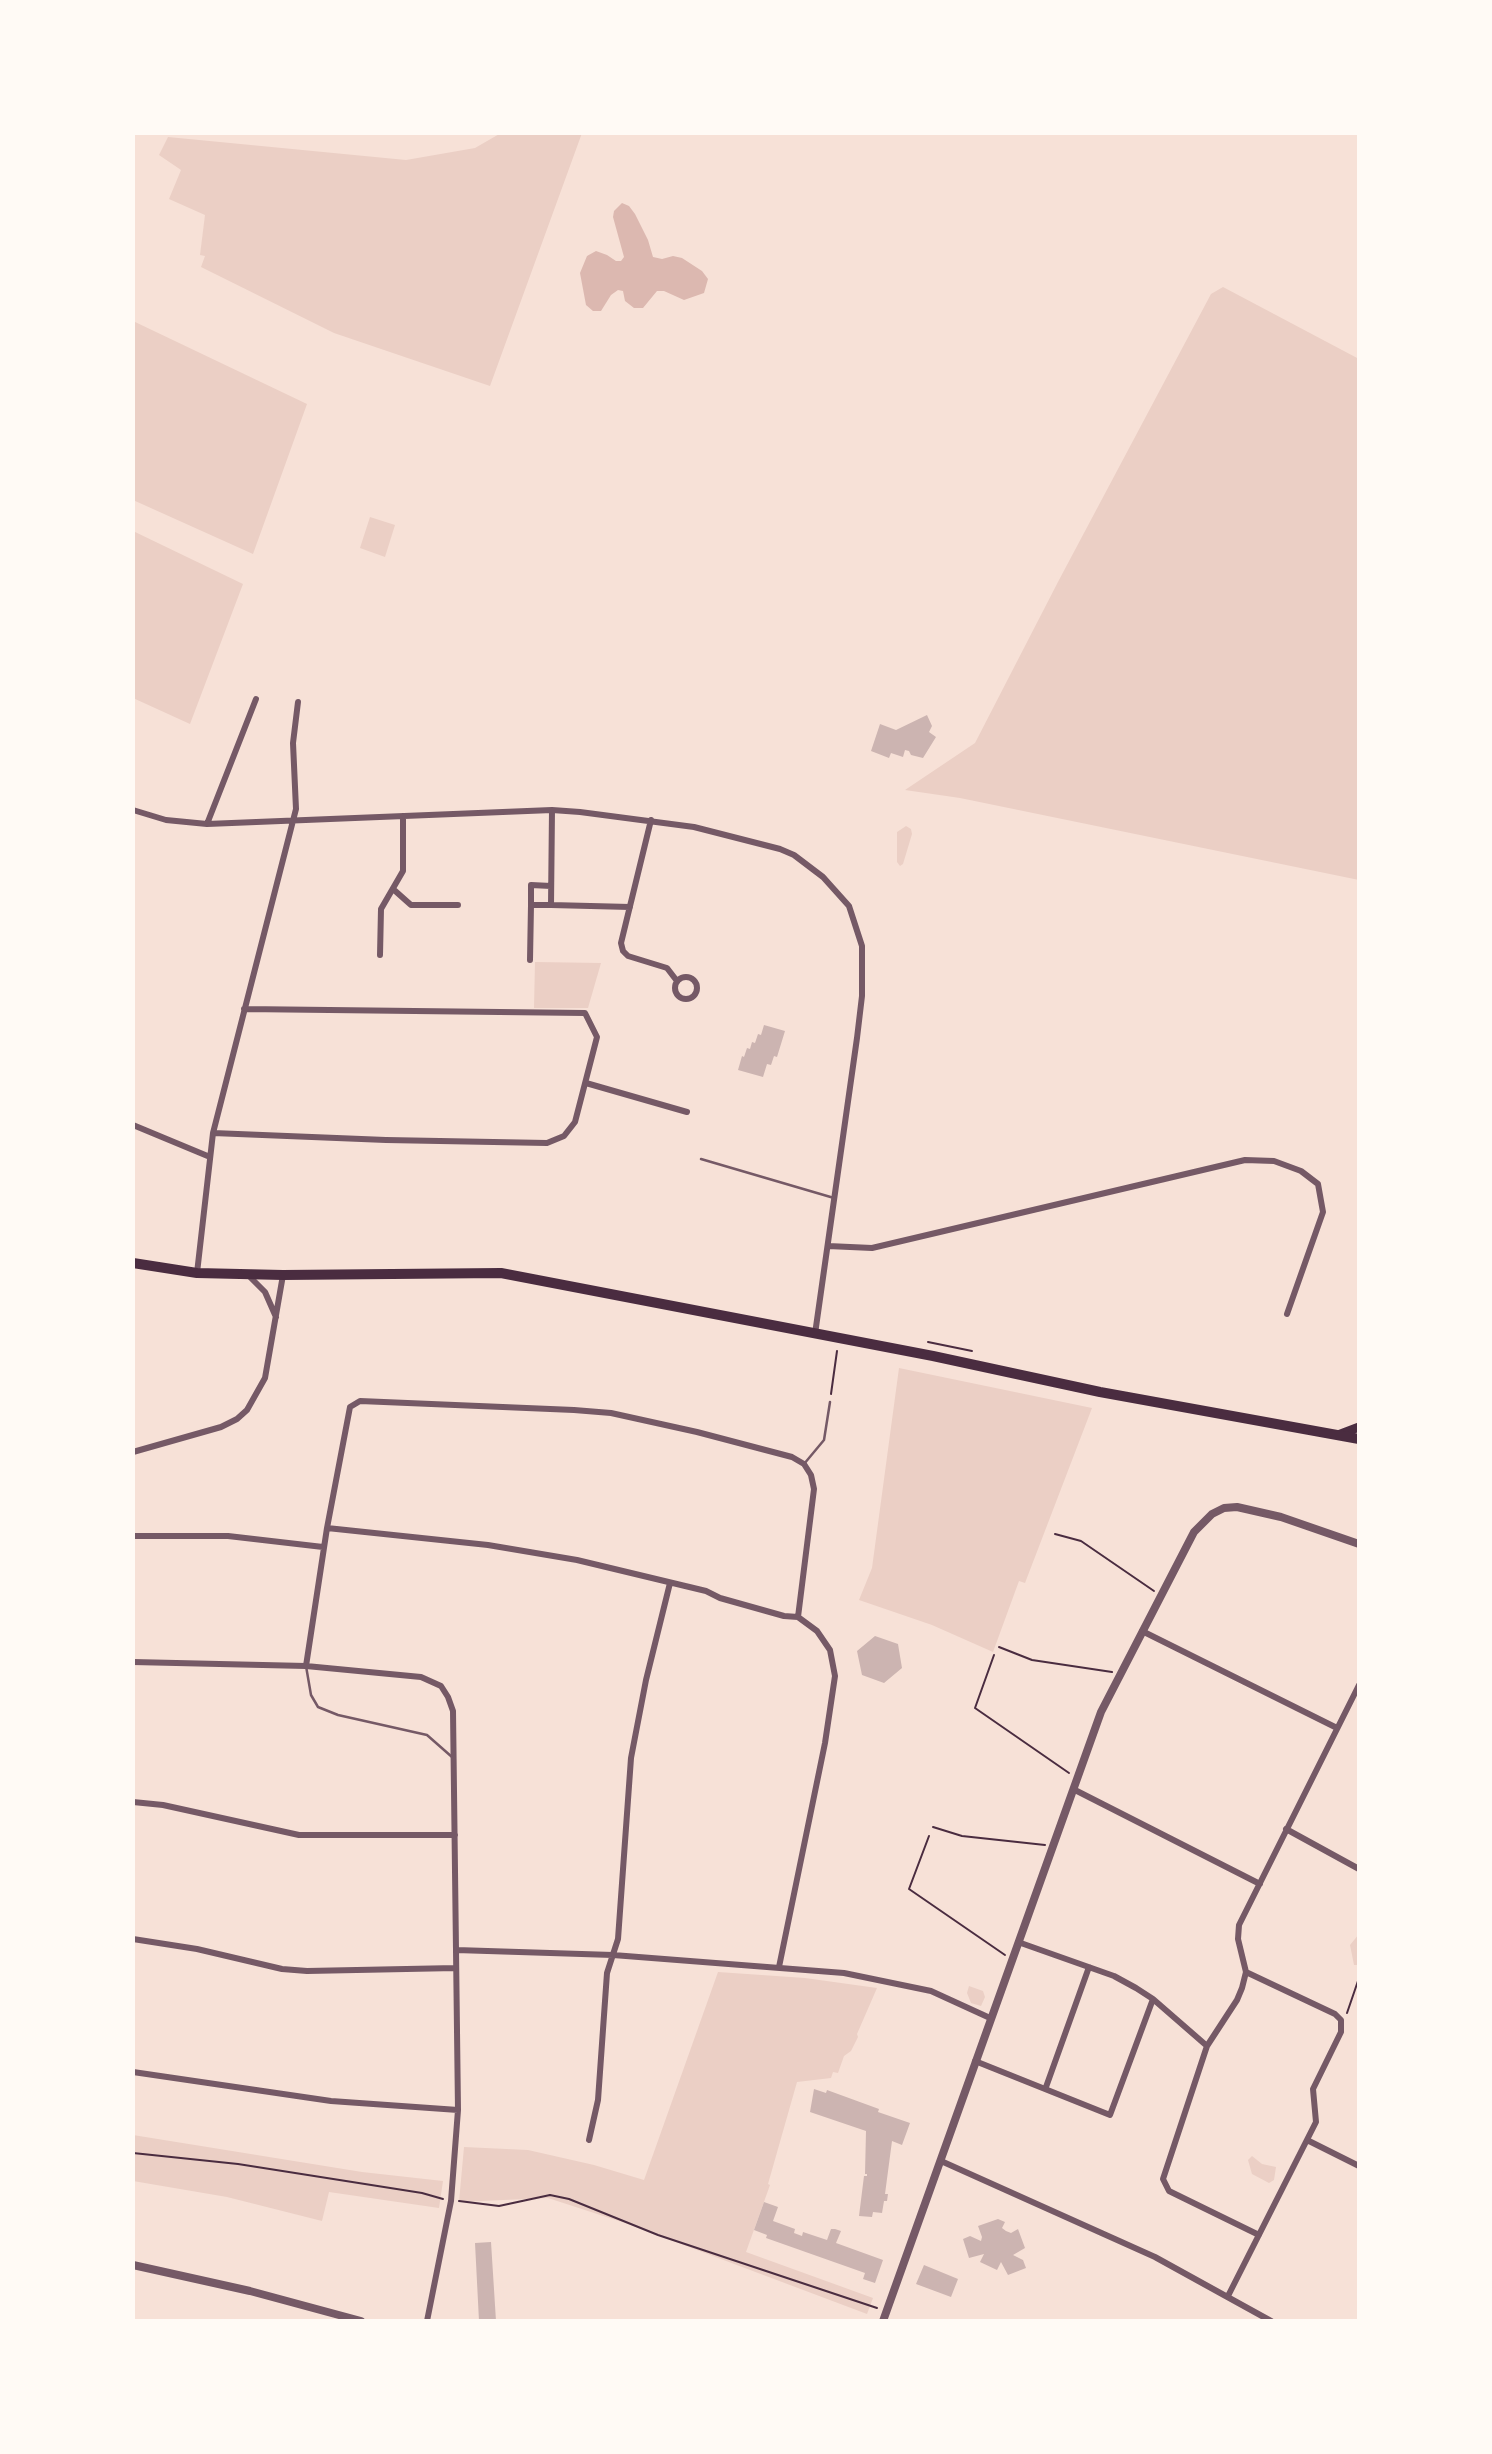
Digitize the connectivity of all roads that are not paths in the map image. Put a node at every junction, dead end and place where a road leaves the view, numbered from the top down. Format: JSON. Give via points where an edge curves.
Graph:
{"nodes":[{"id":1,"x":256,"y":699,"type":"dead end"},
{"id":2,"x":298,"y":702,"type":"dead end"},
{"id":3,"x":133,"y":810,"type":"edge"},
{"id":4,"x":552,"y":810,"type":"junction"},
{"id":5,"x":403,"y":816,"type":"junction"},
{"id":6,"x":293,"y":819,"type":"junction"},
{"id":7,"x":650,"y":820,"type":"junction"},
{"id":8,"x":207,"y":824,"type":"junction"},
{"id":9,"x":551,"y":886,"type":"junction"},
{"id":10,"x":393,"y":889,"type":"junction"},
{"id":11,"x":458,"y":905,"type":"dead end"},
{"id":12,"x":531,"y":905,"type":"junction"},
{"id":13,"x":551,"y":905,"type":"junction"},
{"id":14,"x":630,"y":907,"type":"junction"},
{"id":15,"x":380,"y":955,"type":"dead end"},
{"id":16,"x":530,"y":961,"type":"dead end"},
{"id":17,"x":677,"y":981,"type":"dead end"},
{"id":18,"x":244,"y":1009,"type":"junction"},
{"id":19,"x":586,"y":1083,"type":"junction"},
{"id":20,"x":687,"y":1112,"type":"dead end"},
{"id":21,"x":133,"y":1125,"type":"edge"},
{"id":22,"x":213,"y":1133,"type":"junction"},
{"id":23,"x":210,"y":1157,"type":"junction"},
{"id":24,"x":701,"y":1159,"type":"dead end"},
{"id":25,"x":834,"y":1198,"type":"junction"},
{"id":26,"x":828,"y":1247,"type":"junction"},
{"id":27,"x":133,"y":1263,"type":"edge"},
{"id":28,"x":197,"y":1273,"type":"junction"},
{"id":29,"x":247,"y":1273,"type":"junction"},
{"id":30,"x":283,"y":1275,"type":"junction"},
{"id":31,"x":1287,"y":1314,"type":"dead end"},
{"id":32,"x":277,"y":1318,"type":"junction"},
{"id":33,"x":815,"y":1334,"type":"junction"},
{"id":34,"x":830,"y":1402,"type":"road end"},
{"id":35,"x":1359,"y":1427,"type":"edge"},
{"id":36,"x":1337,"y":1435,"type":"junction"},
{"id":37,"x":1359,"y":1439,"type":"edge"},
{"id":38,"x":133,"y":1452,"type":"edge"},
{"id":39,"x":804,"y":1464,"type":"junction"},
{"id":40,"x":327,"y":1528,"type":"junction"},
{"id":41,"x":133,"y":1536,"type":"edge"},
{"id":42,"x":1359,"y":1544,"type":"edge"},
{"id":43,"x":323,"y":1547,"type":"junction"},
{"id":44,"x":670,"y":1583,"type":"junction"},
{"id":45,"x":798,"y":1617,"type":"junction"},
{"id":46,"x":1142,"y":1631,"type":"junction"},
{"id":47,"x":133,"y":1662,"type":"edge"},
{"id":48,"x":306,"y":1666,"type":"junction"},
{"id":49,"x":1359,"y":1685,"type":"edge"},
{"id":50,"x":1337,"y":1728,"type":"junction"},
{"id":51,"x":453,"y":1758,"type":"junction"},
{"id":52,"x":1073,"y":1789,"type":"junction"},
{"id":53,"x":133,"y":1802,"type":"edge"},
{"id":54,"x":1286,"y":1829,"type":"junction"},
{"id":55,"x":455,"y":1835,"type":"junction"},
{"id":56,"x":1359,"y":1869,"type":"edge"},
{"id":57,"x":1259,"y":1884,"type":"junction"},
{"id":58,"x":133,"y":1939,"type":"edge"},
{"id":59,"x":1018,"y":1942,"type":"junction"},
{"id":60,"x":456,"y":1950,"type":"junction"},
{"id":61,"x":613,"y":1955,"type":"junction"},
{"id":62,"x":779,"y":1967,"type":"junction"},
{"id":63,"x":1089,"y":1967,"type":"junction"},
{"id":64,"x":456,"y":1968,"type":"junction"},
{"id":65,"x":1246,"y":1972,"type":"junction"},
{"id":66,"x":1153,"y":1999,"type":"junction"},
{"id":67,"x":990,"y":2018,"type":"junction"},
{"id":68,"x":1206,"y":2046,"type":"junction"},
{"id":69,"x":975,"y":2060,"type":"junction"},
{"id":70,"x":133,"y":2072,"type":"edge"},
{"id":71,"x":1045,"y":2087,"type":"junction"},
{"id":72,"x":458,"y":2110,"type":"junction"},
{"id":73,"x":589,"y":2140,"type":"dead end"},
{"id":74,"x":1307,"y":2140,"type":"junction"},
{"id":75,"x":941,"y":2161,"type":"junction"},
{"id":76,"x":1359,"y":2166,"type":"edge"},
{"id":77,"x":1259,"y":2235,"type":"junction"},
{"id":78,"x":133,"y":2264,"type":"edge"},
{"id":79,"x":1227,"y":2296,"type":"junction"},
{"id":80,"x":361,"y":2321,"type":"edge"},
{"id":81,"x":427,"y":2321,"type":"edge"},
{"id":82,"x":883,"y":2321,"type":"edge"},
{"id":83,"x":1271,"y":2321,"type":"edge"}],
"edges":[{"from":1,"to":8,"type":"street"},
{"from":2,"to":6,"type":"street","via":[[293,725]]},
{"from":3,"to":8,"type":"street","via":[[166,820]]},
{"from":4,"to":5,"type":"street"},
{"from":4,"to":7,"type":"street"},
{"from":4,"to":9,"type":"street"},
{"from":5,"to":6,"type":"street"},
{"from":5,"to":10,"type":"street","via":[[403,872]]},
{"from":6,"to":8,"type":"street"},
{"from":6,"to":18,"type":"street"},
{"from":7,"to":14,"type":"street"},
{"from":7,"to":25,"type":"street","via":[[726,834],[794,855],[823,877],[849,906],[862,946],[862,996]]},
{"from":9,"to":12,"type":"street","via":[[531,885]]},
{"from":9,"to":13,"type":"street"},
{"from":10,"to":11,"type":"street","via":[[411,905]]},
{"from":10,"to":15,"type":"street","via":[[381,909]]},
{"from":12,"to":13,"type":"street"},
{"from":12,"to":16,"type":"street"},
{"from":13,"to":14,"type":"street"},
{"from":14,"to":17,"type":"street","via":[[623,951],[667,968]]},
{"from":18,"to":19,"type":"street","via":[[585,1013],[597,1037]]},
{"from":18,"to":22,"type":"street"},
{"from":19,"to":20,"type":"street"},
{"from":19,"to":22,"type":"street","via":[[572,1129],[547,1143]]},
{"from":21,"to":23,"type":"street"},
{"from":22,"to":23,"type":"street"},
{"from":23,"to":28,"type":"street"},
{"from":24,"to":25,"type":"lane"},
{"from":25,"to":26,"type":"street"},
{"from":26,"to":31,"type":"street","via":[[872,1248],[1245,1160],[1274,1161],[1301,1171],[1318,1184],[1322,1212]]},
{"from":26,"to":33,"type":"street"},
{"from":27,"to":28,"type":"main road"},
{"from":28,"to":29,"type":"main road"},
{"from":29,"to":30,"type":"main road"},
{"from":29,"to":32,"type":"street","via":[[265,1292]]},
{"from":30,"to":32,"type":"street"},
{"from":30,"to":33,"type":"main road","via":[[501,1273]]},
{"from":32,"to":38,"type":"street","via":[[265,1378],[237,1419]]},
{"from":33,"to":36,"type":"main road"},
{"from":34,"to":39,"type":"lane","via":[[824,1440]]},
{"from":35,"to":36,"type":"main road"},
{"from":36,"to":37,"type":"main road"},
{"from":39,"to":40,"type":"street","via":[[780,1454],[611,1413],[360,1401],[350,1407]]},
{"from":39,"to":45,"type":"street","via":[[811,1475],[814,1504]]},
{"from":40,"to":43,"type":"street"},
{"from":40,"to":44,"type":"street","via":[[488,1545],[577,1560]]},
{"from":41,"to":43,"type":"street","via":[[228,1536]]},
{"from":42,"to":46,"type":"street","via":[[1281,1517],[1224,1508],[1194,1532]]},
{"from":43,"to":48,"type":"street"},
{"from":44,"to":45,"type":"street"},
{"from":44,"to":61,"type":"street","via":[[631,1758]]},
{"from":45,"to":62,"type":"street","via":[[817,1631],[830,1650],[835,1676]]},
{"from":46,"to":50,"type":"street"},
{"from":46,"to":52,"type":"street","via":[[1101,1712]]},
{"from":47,"to":48,"type":"street"},
{"from":48,"to":51,"type":"lane","via":[[318,1707],[427,1735]]},
{"from":48,"to":51,"type":"street","via":[[421,1677],[441,1686],[453,1711]]},
{"from":49,"to":50,"type":"street"},
{"from":50,"to":54,"type":"street"},
{"from":51,"to":55,"type":"street"},
{"from":52,"to":57,"type":"street"},
{"from":52,"to":59,"type":"street"},
{"from":53,"to":55,"type":"street","via":[[299,1835]]},
{"from":54,"to":56,"type":"street"},
{"from":54,"to":57,"type":"street"},
{"from":55,"to":60,"type":"street"},
{"from":57,"to":65,"type":"street","via":[[1239,1925]]},
{"from":58,"to":64,"type":"street","via":[[282,1969]]},
{"from":59,"to":63,"type":"street"},
{"from":59,"to":67,"type":"street"},
{"from":60,"to":61,"type":"street"},
{"from":60,"to":64,"type":"street"},
{"from":61,"to":62,"type":"street"},
{"from":61,"to":73,"type":"street","via":[[607,1973],[598,2100]]},
{"from":62,"to":67,"type":"street","via":[[844,1973],[931,1991]]},
{"from":63,"to":66,"type":"street"},
{"from":63,"to":71,"type":"street"},
{"from":64,"to":72,"type":"street"},
{"from":65,"to":68,"type":"street","via":[[1238,1999]]},
{"from":65,"to":74,"type":"street","via":[[1341,2020],[1341,2032],[1313,2089],[1316,2122]]},
{"from":66,"to":68,"type":"street"},
{"from":66,"to":71,"type":"street","via":[[1110,2115]]},
{"from":67,"to":69,"type":"street"},
{"from":68,"to":77,"type":"street","via":[[1163,2179],[1169,2190]]},
{"from":69,"to":71,"type":"street"},
{"from":69,"to":75,"type":"street"},
{"from":70,"to":72,"type":"street","via":[[331,2101]]},
{"from":72,"to":81,"type":"street","via":[[450,2201]]},
{"from":74,"to":76,"type":"street"},
{"from":74,"to":77,"type":"street"},
{"from":75,"to":79,"type":"street","via":[[1156,2258]]},
{"from":75,"to":82,"type":"street"},
{"from":77,"to":79,"type":"street"},
{"from":78,"to":80,"type":"street"},
{"from":79,"to":83,"type":"street"}]}
